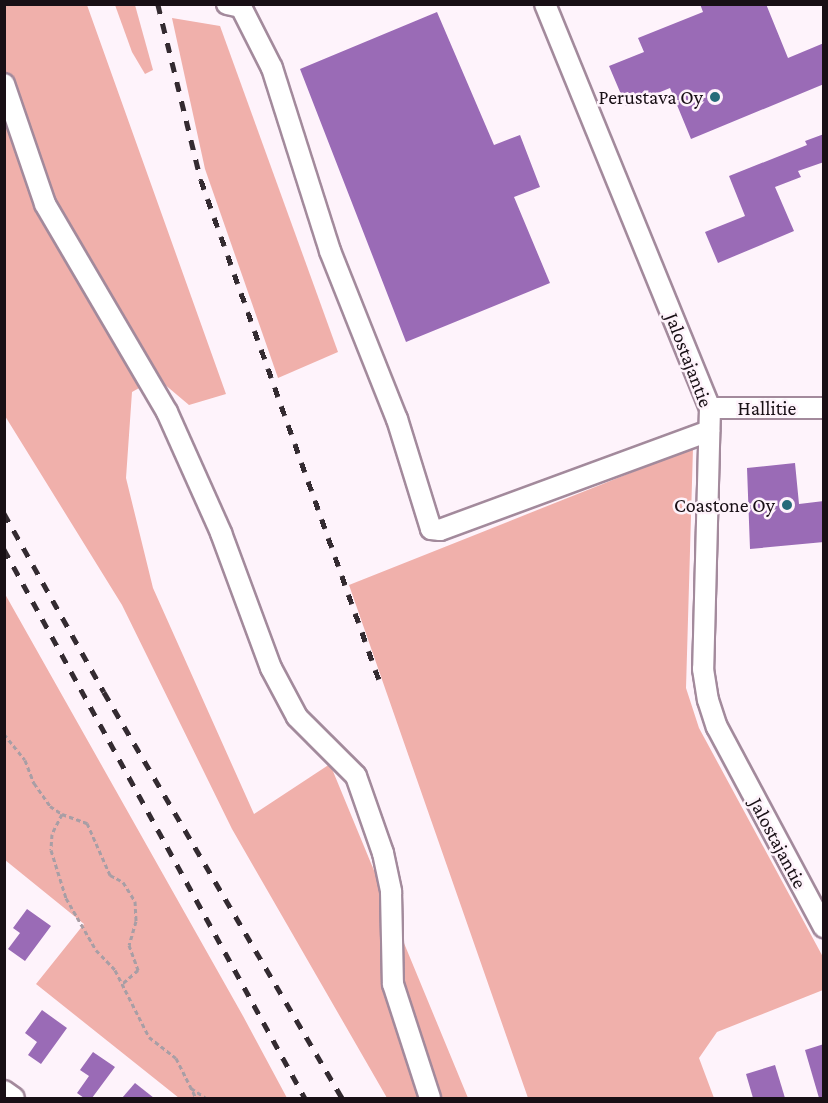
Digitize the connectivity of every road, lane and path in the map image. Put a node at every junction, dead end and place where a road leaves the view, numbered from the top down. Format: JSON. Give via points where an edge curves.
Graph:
{"nodes":[{"id":1,"x":227,"y":4,"type":"edge"},
{"id":2,"x":545,"y":4,"type":"edge"},
{"id":3,"x":4,"y":84,"type":"edge"},
{"id":4,"x":710,"y":408,"type":"junction"},
{"id":5,"x":824,"y":408,"type":"edge"},
{"id":6,"x":709,"y":431,"type":"junction"},
{"id":7,"x":4,"y":734,"type":"edge"},
{"id":8,"x":62,"y":814,"type":"junction"},
{"id":9,"x":824,"y":927,"type":"edge"},
{"id":10,"x":122,"y":984,"type":"junction"},
{"id":11,"x":190,"y":1087,"type":"junction"},
{"id":12,"x":4,"y":1091,"type":"edge"},
{"id":13,"x":14,"y":1098,"type":"edge"},
{"id":14,"x":196,"y":1098,"type":"edge"},
{"id":15,"x":206,"y":1098,"type":"edge"},
{"id":16,"x":430,"y":1098,"type":"edge"}],
"edges":[{"from":1,"to":6,"type":"street","via":[[241,7],[272,69],[330,251],[397,419],[430,529],[440,530]]},
{"from":2,"to":4,"type":"street","name":"Jalostajantie"},
{"from":3,"to":16,"type":"street","via":[[45,204],[167,412],[221,533],[271,668],[297,717],[356,776],[383,853],[391,892],[393,984]]},
{"from":4,"to":5,"type":"street","name":"Hallitie"},
{"from":4,"to":6,"type":"street","name":"Jalostajantie"},
{"from":6,"to":9,"type":"street","name":"Jalostajantie","via":[[703,658],[708,700],[717,728]]},
{"from":7,"to":8,"type":"path","via":[[25,760],[34,783],[50,806]]},
{"from":8,"to":10,"type":"path","via":[[52,834],[55,869],[66,898],[96,950]]},
{"from":8,"to":10,"type":"path","via":[[87,823],[110,875],[123,882],[135,901],[136,921],[129,945],[138,970]]},
{"from":10,"to":11,"type":"path","via":[[148,1037],[176,1058]]},
{"from":11,"to":14,"type":"path"},
{"from":11,"to":15,"type":"path"},
{"from":12,"to":13,"type":"street"}]}
